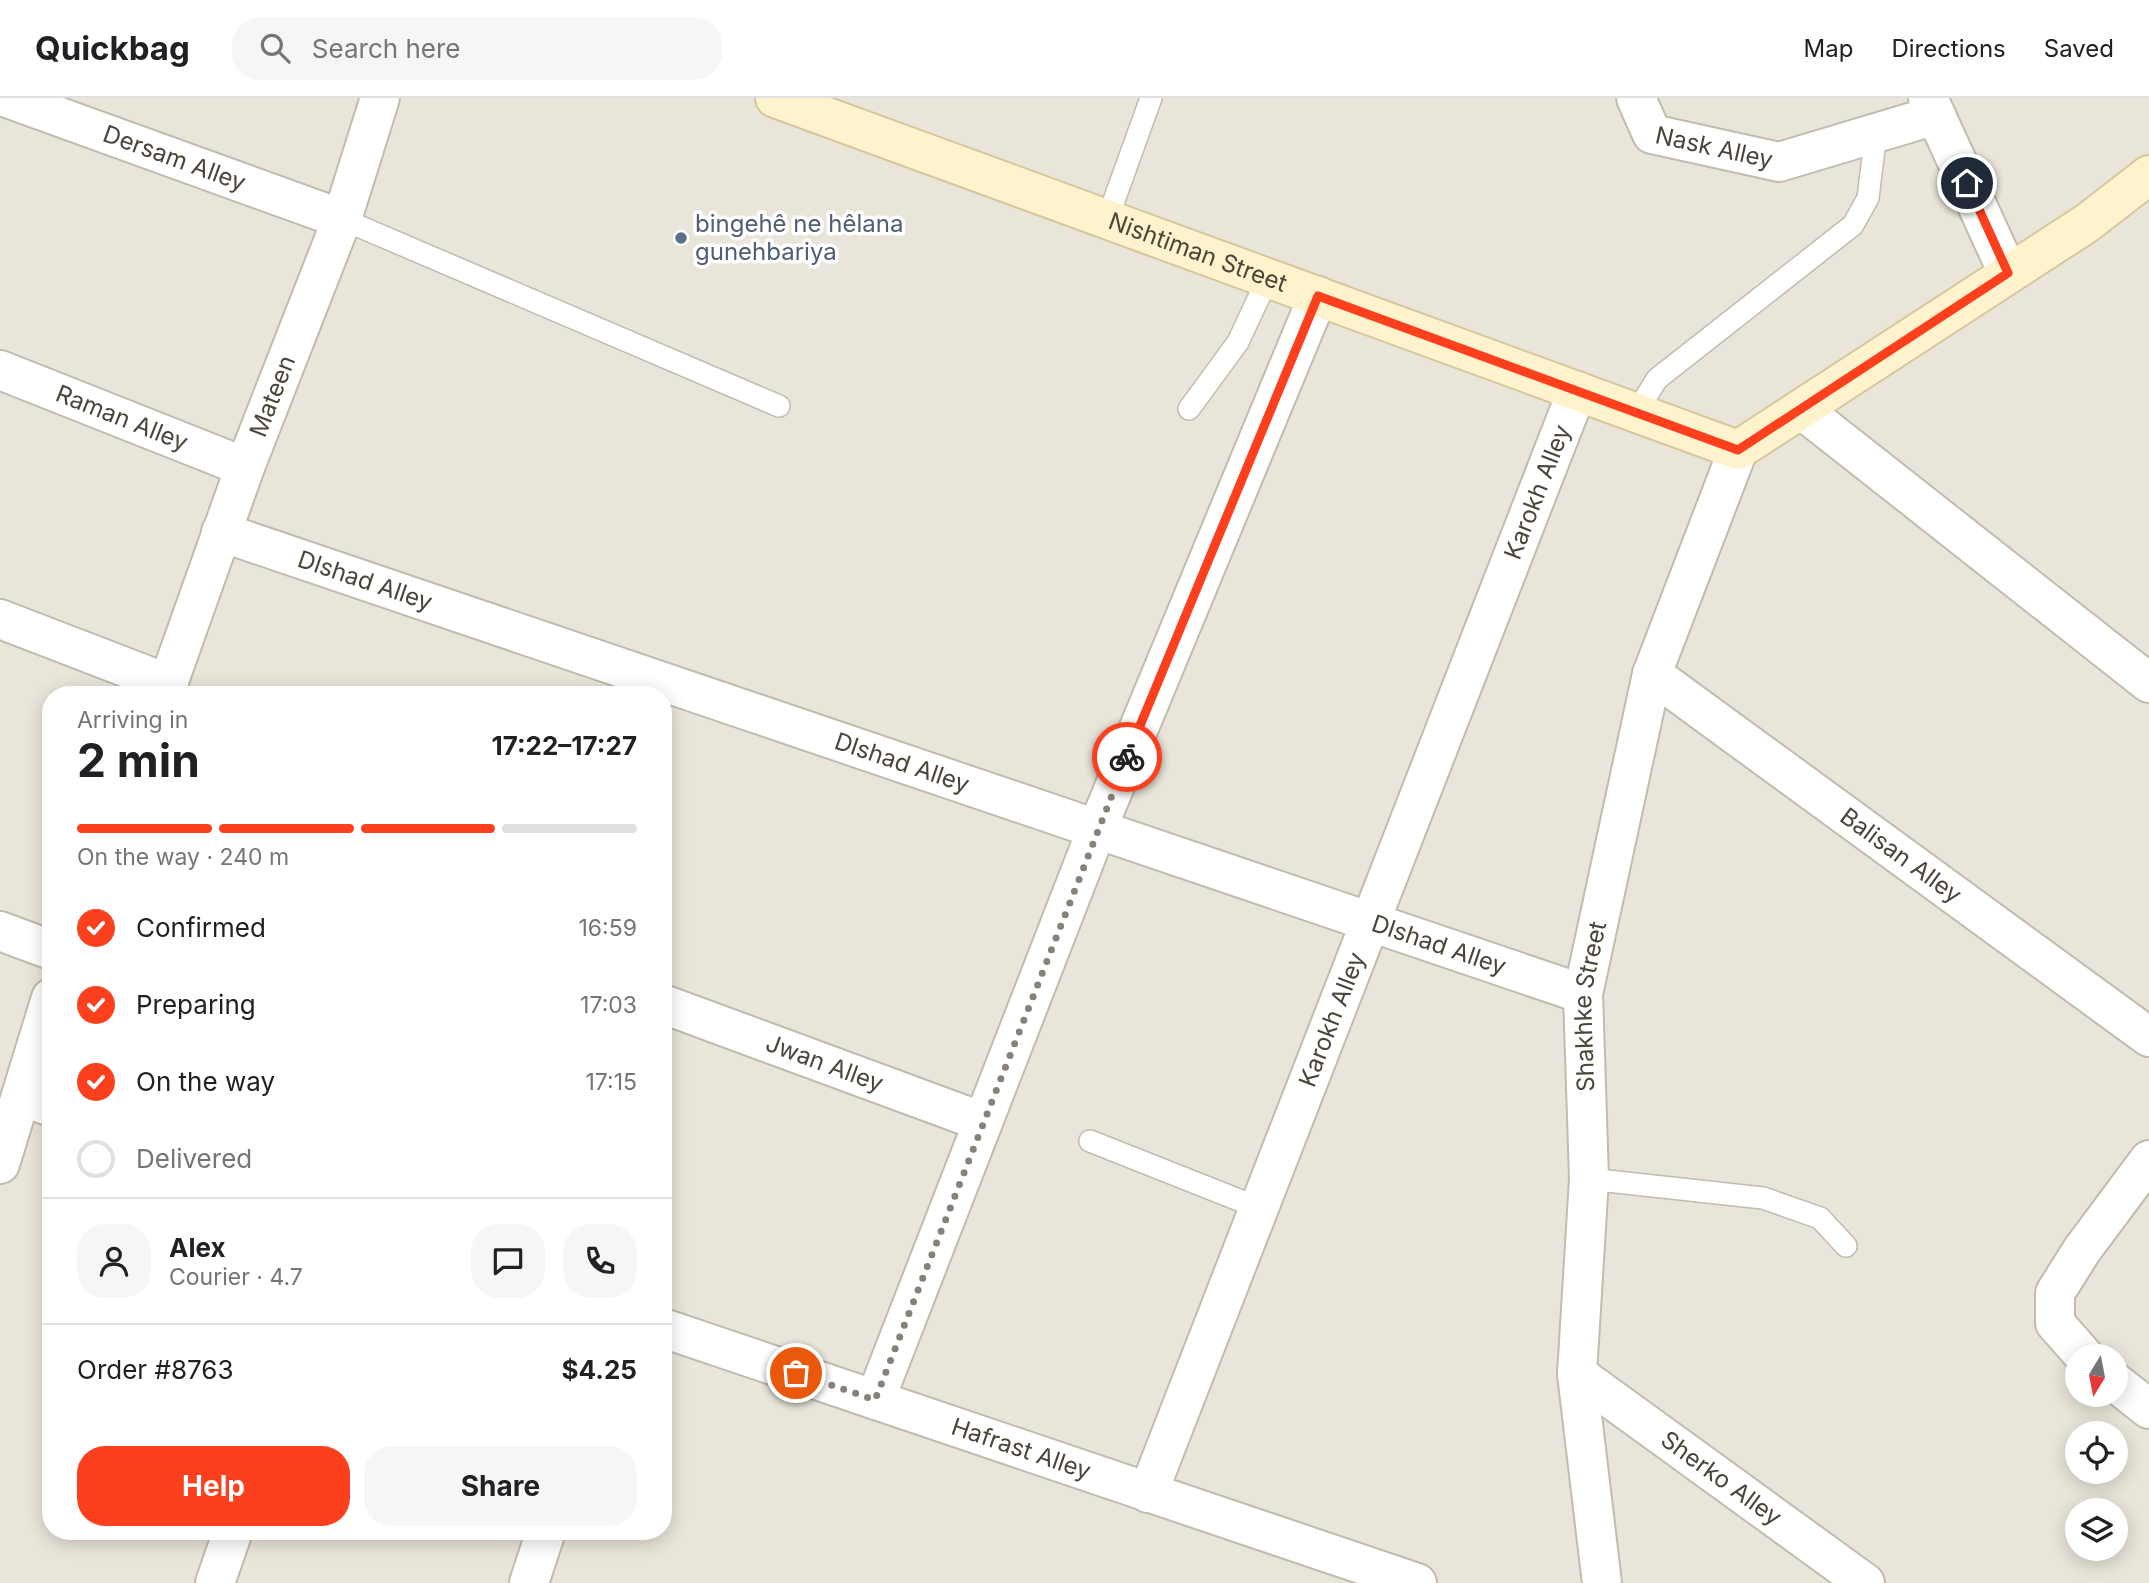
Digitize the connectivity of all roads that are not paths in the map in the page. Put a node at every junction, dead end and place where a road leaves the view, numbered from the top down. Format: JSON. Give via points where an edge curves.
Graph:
{"nodes":[{"id":1,"x":7,"y":98,"type":"edge"},
{"id":2,"x":380,"y":98,"type":"edge"},
{"id":3,"x":775,"y":98,"type":"edge"},
{"id":4,"x":1151,"y":98,"type":"edge"},
{"id":5,"x":1636,"y":98,"type":"edge"},
{"id":6,"x":1932,"y":107,"type":"edge"},
{"id":7,"x":1876,"y":133,"type":"junction"},
{"id":8,"x":2149,"y":175,"type":"edge"},
{"id":9,"x":342,"y":219,"type":"junction"},
{"id":10,"x":1107,"y":219,"type":"junction"},
{"id":11,"x":2008,"y":273,"type":"junction"},
{"id":12,"x":1268,"y":278,"type":"junction"},
{"id":13,"x":1318,"y":296,"type":"junction"},
{"id":14,"x":0,"y":370,"type":"edge"},
{"id":15,"x":1577,"y":391,"type":"junction"},
{"id":16,"x":779,"y":406,"type":"dead end"},
{"id":17,"x":1189,"y":409,"type":"dead end"},
{"id":18,"x":1801,"y":409,"type":"junction"},
{"id":19,"x":1636,"y":413,"type":"junction"},
{"id":20,"x":1738,"y":450,"type":"junction"},
{"id":21,"x":244,"y":467,"type":"junction"},
{"id":22,"x":221,"y":532,"type":"junction"},
{"id":23,"x":0,"y":619,"type":"edge"},
{"id":24,"x":1652,"y":674,"type":"junction"},
{"id":25,"x":2149,"y":683,"type":"edge"},
{"id":26,"x":159,"y":686,"type":"edge"},
{"id":27,"x":167,"y":686,"type":"edge"},
{"id":28,"x":1097,"y":829,"type":"junction"},
{"id":29,"x":1370,"y":922,"type":"junction"},
{"id":30,"x":0,"y":931,"type":"edge"},
{"id":31,"x":42,"y":947,"type":"edge"},
{"id":32,"x":1583,"y":994,"type":"junction"},
{"id":33,"x":672,"y":1007,"type":"edge"},
{"id":34,"x":2149,"y":1037,"type":"edge"},
{"id":35,"x":42,"y":1060,"type":"edge"},
{"id":36,"x":36,"y":1101,"type":"edge"},
{"id":37,"x":984,"y":1122,"type":"junction"},
{"id":38,"x":1090,"y":1141,"type":"dead end"},
{"id":39,"x":2149,"y":1160,"type":"edge"},
{"id":40,"x":0,"y":1164,"type":"edge"},
{"id":41,"x":1589,"y":1179,"type":"junction"},
{"id":42,"x":1259,"y":1208,"type":"junction"},
{"id":43,"x":1846,"y":1246,"type":"dead end"},
{"id":44,"x":672,"y":1331,"type":"edge"},
{"id":45,"x":2073,"y":1344,"type":"edge"},
{"id":46,"x":1577,"y":1374,"type":"junction"},
{"id":47,"x":2128,"y":1392,"type":"edge"},
{"id":48,"x":875,"y":1400,"type":"junction"},
{"id":49,"x":2149,"y":1409,"type":"edge"},
{"id":50,"x":1148,"y":1493,"type":"junction"},
{"id":51,"x":230,"y":1540,"type":"edge"},
{"id":52,"x":543,"y":1540,"type":"edge"},
{"id":53,"x":1376,"y":1577,"type":"edge"},
{"id":54,"x":215,"y":1583,"type":"edge"},
{"id":55,"x":528,"y":1583,"type":"edge"},
{"id":56,"x":1417,"y":1583,"type":"edge"},
{"id":57,"x":1602,"y":1583,"type":"edge"},
{"id":58,"x":1865,"y":1583,"type":"edge"}],
"edges":[{"from":1,"to":9,"type":"street","name":"Dersam Alley"},
{"from":2,"to":9,"type":"street","name":"Mateen"},
{"from":3,"to":10,"type":"street","name":"Nishtiman Street"},
{"from":4,"to":10,"type":"lane"},
{"from":5,"to":7,"type":"street","name":"Nask Alley","via":[[1652,134],[1779,162]]},
{"from":6,"to":7,"type":"street","name":"Nask Alley"},
{"from":6,"to":11,"type":"street"},
{"from":7,"to":19,"type":"lane","via":[[1868,198],[1853,225],[1657,379]]},
{"from":8,"to":11,"type":"street","via":[[2087,223]]},
{"from":9,"to":16,"type":"lane"},
{"from":9,"to":21,"type":"street","name":"Mateen"},
{"from":10,"to":12,"type":"street","name":"Nishtiman Street"},
{"from":11,"to":18,"type":"street"},
{"from":12,"to":13,"type":"street","name":"Nishtiman Street"},
{"from":12,"to":17,"type":"lane","via":[[1238,342]]},
{"from":13,"to":15,"type":"street","name":"Nishtiman Street"},
{"from":13,"to":28,"type":"street"},
{"from":14,"to":21,"type":"street","name":"Raman Alley"},
{"from":15,"to":19,"type":"street","name":"Nishtiman Street"},
{"from":15,"to":29,"type":"street","name":"Karokh Alley"},
{"from":18,"to":20,"type":"street"},
{"from":18,"to":25,"type":"street"},
{"from":19,"to":20,"type":"street","name":"Nishtiman Street"},
{"from":20,"to":24,"type":"street","name":"Shakhke Street"},
{"from":21,"to":22,"type":"street","name":"Mateen"},
{"from":22,"to":27,"type":"street","name":"Mateen"},
{"from":22,"to":28,"type":"street","name":"Dlshad Alley"},
{"from":23,"to":26,"type":"street"},
{"from":24,"to":32,"type":"street","name":"Shakhke Street"},
{"from":24,"to":34,"type":"street","name":"Balisan Alley"},
{"from":28,"to":29,"type":"street","name":"Dlshad Alley"},
{"from":28,"to":37,"type":"street"},
{"from":29,"to":32,"type":"street","name":"Dlshad Alley"},
{"from":29,"to":42,"type":"street","name":"Karokh Alley"},
{"from":30,"to":31,"type":"street"},
{"from":32,"to":41,"type":"street","name":"Shakhke Street"},
{"from":33,"to":37,"type":"street","name":"Jwan Alley"},
{"from":35,"to":36,"type":"street"},
{"from":36,"to":40,"type":"street"},
{"from":37,"to":48,"type":"street"},
{"from":38,"to":42,"type":"lane"},
{"from":39,"to":45,"type":"street","via":[[2054,1293],[2055,1324]]},
{"from":41,"to":43,"type":"lane","via":[[1763,1198],[1820,1218]]},
{"from":41,"to":46,"type":"street","name":"Shakhke Street"},
{"from":42,"to":50,"type":"street","name":"Karokh Alley"},
{"from":44,"to":48,"type":"street","name":"Hafrast Alley"},
{"from":46,"to":57,"type":"street","name":"Shakhke Street"},
{"from":46,"to":58,"type":"street","name":"Sherko Alley"},
{"from":47,"to":49,"type":"street"},
{"from":48,"to":50,"type":"street","name":"Hafrast Alley"},
{"from":50,"to":53,"type":"street","name":"Hafrast Alley"},
{"from":51,"to":54,"type":"street"},
{"from":52,"to":55,"type":"street"},
{"from":53,"to":56,"type":"street","name":"Hafrast Alley"}]}
